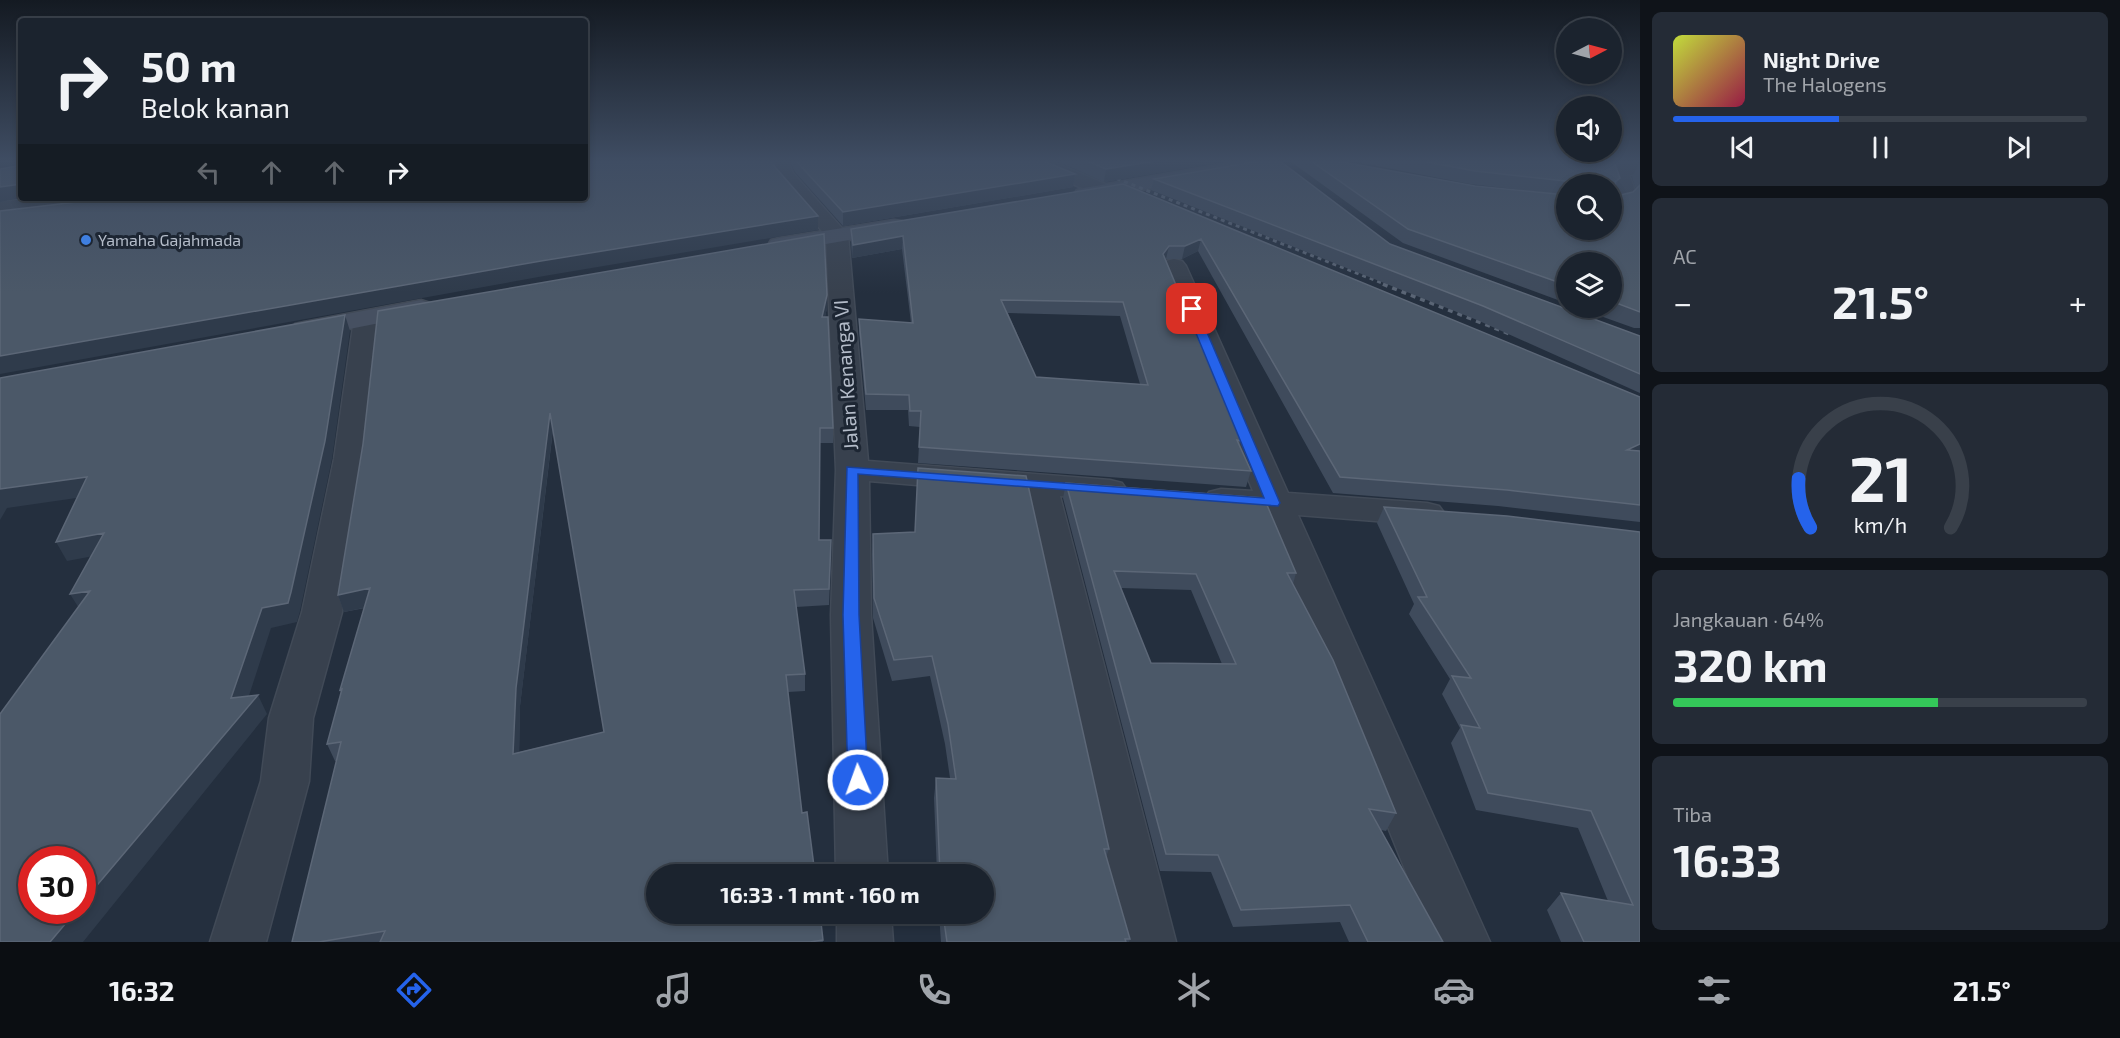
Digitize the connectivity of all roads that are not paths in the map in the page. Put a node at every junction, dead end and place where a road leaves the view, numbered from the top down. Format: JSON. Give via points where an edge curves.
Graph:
{"nodes":[{"id":1,"x":21,"y":205,"type":"edge"},
{"id":2,"x":66,"y":205,"type":"edge"},
{"id":3,"x":810,"y":205,"type":"edge"},
{"id":4,"x":0,"y":206,"type":"edge"},
{"id":5,"x":0,"y":217,"type":"edge"},
{"id":6,"x":918,"y":222,"type":"edge"},
{"id":7,"x":837,"y":235,"type":"junction"},
{"id":8,"x":757,"y":249,"type":"edge"},
{"id":9,"x":1174,"y":266,"type":"dead end"},
{"id":10,"x":445,"y":304,"type":"edge"},
{"id":11,"x":367,"y":319,"type":"junction"},
{"id":12,"x":285,"y":334,"type":"edge"},
{"id":13,"x":852,"y":470,"type":"junction"},
{"id":14,"x":1040,"y":484,"type":"junction"},
{"id":15,"x":1145,"y":493,"type":"edge"},
{"id":16,"x":1191,"y":497,"type":"edge"},
{"id":17,"x":1273,"y":503,"type":"junction"},
{"id":18,"x":1462,"y":516,"type":"edge"},
{"id":19,"x":862,"y":864,"type":"edge"},
{"id":20,"x":864,"y":924,"type":"edge"},
{"id":21,"x":238,"y":942,"type":"edge"},
{"id":22,"x":865,"y":942,"type":"edge"},
{"id":23,"x":1148,"y":942,"type":"edge"},
{"id":24,"x":1462,"y":942,"type":"edge"}],
"edges":[{"from":1,"to":4,"type":"lane"},
{"from":2,"to":5,"type":"street"},
{"from":3,"to":7,"type":"street"},
{"from":6,"to":7,"type":"main road"},
{"from":7,"to":8,"type":"main road"},
{"from":7,"to":13,"type":"street","name":"Jalan Kenanga VI"},
{"from":9,"to":17,"type":"street"},
{"from":10,"to":11,"type":"main road"},
{"from":11,"to":12,"type":"main road"},
{"from":11,"to":21,"type":"street","via":[[350,459],[322,612],[291,718],[285,781]]},
{"from":13,"to":14,"type":"street"},
{"from":13,"to":19,"type":"street","name":"Jalan Kenanga VI","via":[[851,615]]},
{"from":14,"to":15,"type":"street"},
{"from":14,"to":23,"type":"street"},
{"from":16,"to":17,"type":"street"},
{"from":17,"to":18,"type":"street"},
{"from":17,"to":24,"type":"street"},
{"from":20,"to":22,"type":"street"}]}
